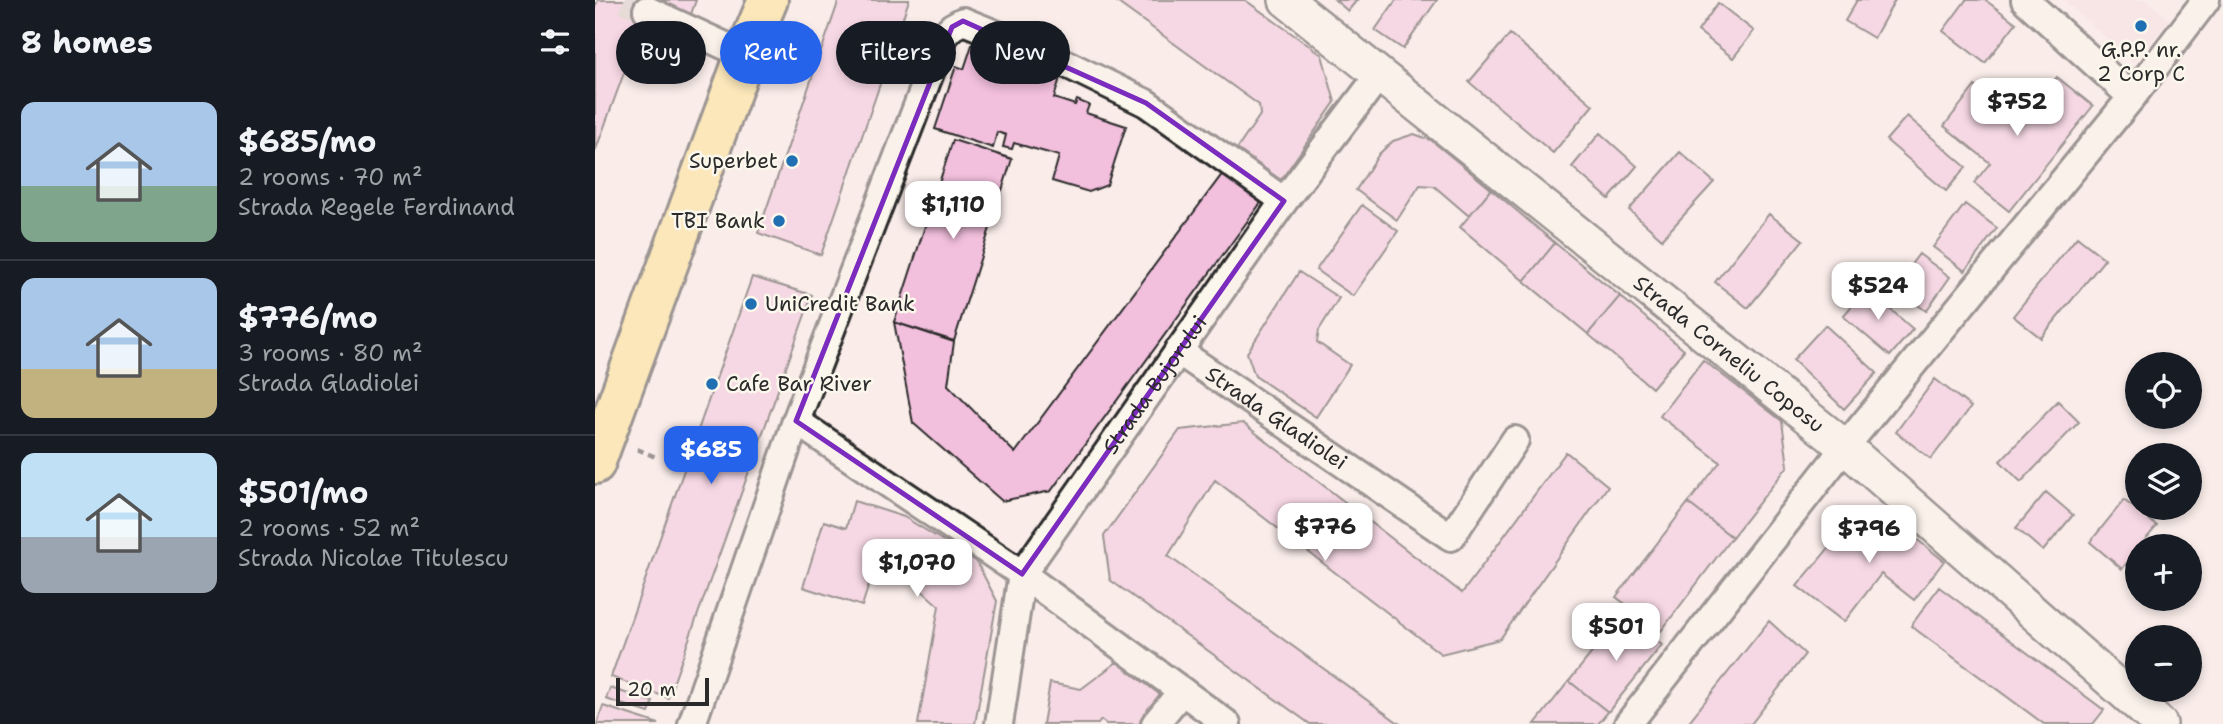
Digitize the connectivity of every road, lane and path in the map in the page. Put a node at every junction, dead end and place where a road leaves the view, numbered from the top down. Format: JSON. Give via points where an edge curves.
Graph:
{"nodes":[{"id":1,"x":768,"y":0,"type":"edge"},
{"id":2,"x":1286,"y":0,"type":"edge"},
{"id":3,"x":2025,"y":0,"type":"edge"},
{"id":4,"x":2206,"y":0,"type":"edge"},
{"id":5,"x":647,"y":10,"type":"tunnel mouth"},
{"id":6,"x":759,"y":21,"type":"edge"},
{"id":7,"x":720,"y":44,"type":"edge"},
{"id":8,"x":1379,"y":75,"type":"junction"},
{"id":9,"x":734,"y":84,"type":"edge"},
{"id":10,"x":2132,"y":97,"type":"junction"},
{"id":11,"x":1283,"y":201,"type":"junction"},
{"id":12,"x":1178,"y":351,"type":"junction"},
{"id":13,"x":796,"y":421,"type":"junction"},
{"id":14,"x":1515,"y":440,"type":"dead end"},
{"id":15,"x":1845,"y":447,"type":"junction"},
{"id":16,"x":595,"y":464,"type":"edge"},
{"id":17,"x":1022,"y":574,"type":"junction"},
{"id":18,"x":1182,"y":691,"type":"junction"},
{"id":19,"x":692,"y":724,"type":"edge"},
{"id":20,"x":999,"y":724,"type":"edge"},
{"id":21,"x":1155,"y":724,"type":"edge"},
{"id":22,"x":1227,"y":724,"type":"edge"},
{"id":23,"x":1628,"y":724,"type":"edge"},
{"id":24,"x":2160,"y":724,"type":"edge"}],
"edges":[{"from":1,"to":6,"type":"main road"},
{"from":2,"to":8,"type":"street","name":"Strada Corneliu Coposu"},
{"from":3,"to":10,"type":"street"},
{"from":4,"to":10,"type":"street"},
{"from":5,"to":7,"type":"street"},
{"from":8,"to":11,"type":"street","name":"Strada Bujorului"},
{"from":8,"to":15,"type":"street","name":"Strada Corneliu Coposu"},
{"from":9,"to":16,"type":"main road"},
{"from":10,"to":15,"type":"street"},
{"from":11,"to":12,"type":"street","name":"Strada Bujorului"},
{"from":11,"to":13,"type":"street","via":[[1146,103],[1048,55],[963,21],[945,34]]},
{"from":12,"to":14,"type":"street","name":"Strada Gladiolei","via":[[1451,537]]},
{"from":12,"to":17,"type":"street","name":"Strada Bujorului"},
{"from":13,"to":17,"type":"street"},
{"from":13,"to":19,"type":"street"},
{"from":15,"to":23,"type":"street"},
{"from":15,"to":24,"type":"street","name":"Strada Corneliu Coposu"},
{"from":17,"to":18,"type":"street"},
{"from":17,"to":20,"type":"street","name":"Strada Bujorului"},
{"from":18,"to":21,"type":"street"},
{"from":18,"to":22,"type":"street"}]}
